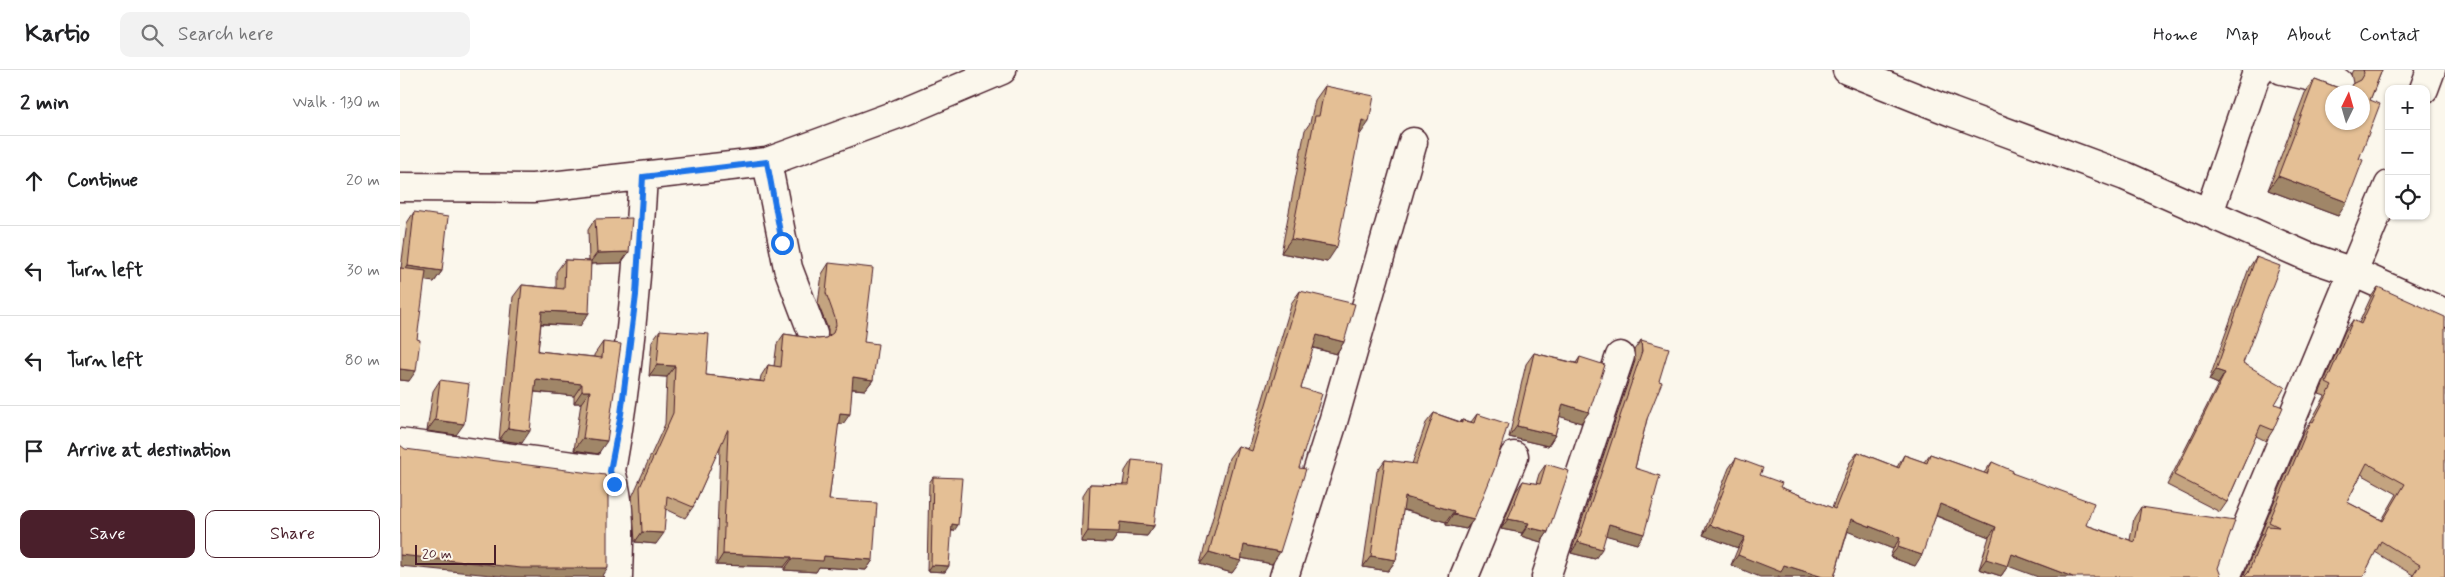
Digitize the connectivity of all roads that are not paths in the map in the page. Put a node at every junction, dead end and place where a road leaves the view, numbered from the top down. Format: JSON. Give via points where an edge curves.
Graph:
{"nodes":[{"id":1,"x":1002,"y":70,"type":"edge"},
{"id":2,"x":1847,"y":70,"type":"edge"},
{"id":3,"x":2260,"y":70,"type":"edge"},
{"id":4,"x":2282,"y":70,"type":"edge"},
{"id":5,"x":2431,"y":70,"type":"edge"},
{"id":6,"x":2339,"y":83,"type":"dead end"},
{"id":7,"x":2425,"y":85,"type":"edge"},
{"id":8,"x":1412,"y":142,"type":"dead end"},
{"id":9,"x":767,"y":162,"type":"junction"},
{"id":10,"x":643,"y":177,"type":"junction"},
{"id":11,"x":400,"y":187,"type":"edge"},
{"id":12,"x":2385,"y":195,"type":"edge"},
{"id":13,"x":2209,"y":213,"type":"junction"},
{"id":14,"x":2353,"y":272,"type":"junction"},
{"id":15,"x":2445,"y":313,"type":"edge"},
{"id":16,"x":813,"y":334,"type":"dead end"},
{"id":17,"x":1620,"y":356,"type":"dead end"},
{"id":18,"x":400,"y":443,"type":"edge"},
{"id":19,"x":1514,"y":456,"type":"dead end"},
{"id":20,"x":610,"y":471,"type":"junction"},
{"id":21,"x":618,"y":577,"type":"edge"},
{"id":22,"x":1284,"y":577,"type":"edge"},
{"id":23,"x":1464,"y":577,"type":"edge"},
{"id":24,"x":1546,"y":577,"type":"edge"},
{"id":25,"x":2226,"y":577,"type":"edge"}],
"edges":[{"from":1,"to":9,"type":"street","via":[[898,114]]},
{"from":2,"to":13,"type":"street","via":[[2125,176]]},
{"from":3,"to":13,"type":"street"},
{"from":4,"to":6,"type":"street"},
{"from":5,"to":7,"type":"street"},
{"from":8,"to":22,"type":"street","via":[[1333,422]]},
{"from":9,"to":10,"type":"street"},
{"from":9,"to":16,"type":"street","via":[[788,268]]},
{"from":10,"to":11,"type":"street","via":[[533,188]]},
{"from":10,"to":20,"type":"street","via":[[636,295],[621,414]]},
{"from":12,"to":14,"type":"street"},
{"from":13,"to":14,"type":"street","via":[[2306,256]]},
{"from":14,"to":15,"type":"street"},
{"from":14,"to":25,"type":"street"},
{"from":17,"to":24,"type":"street"},
{"from":18,"to":20,"type":"street"},
{"from":19,"to":23,"type":"street"},
{"from":20,"to":21,"type":"street","via":[[620,516]]}]}
